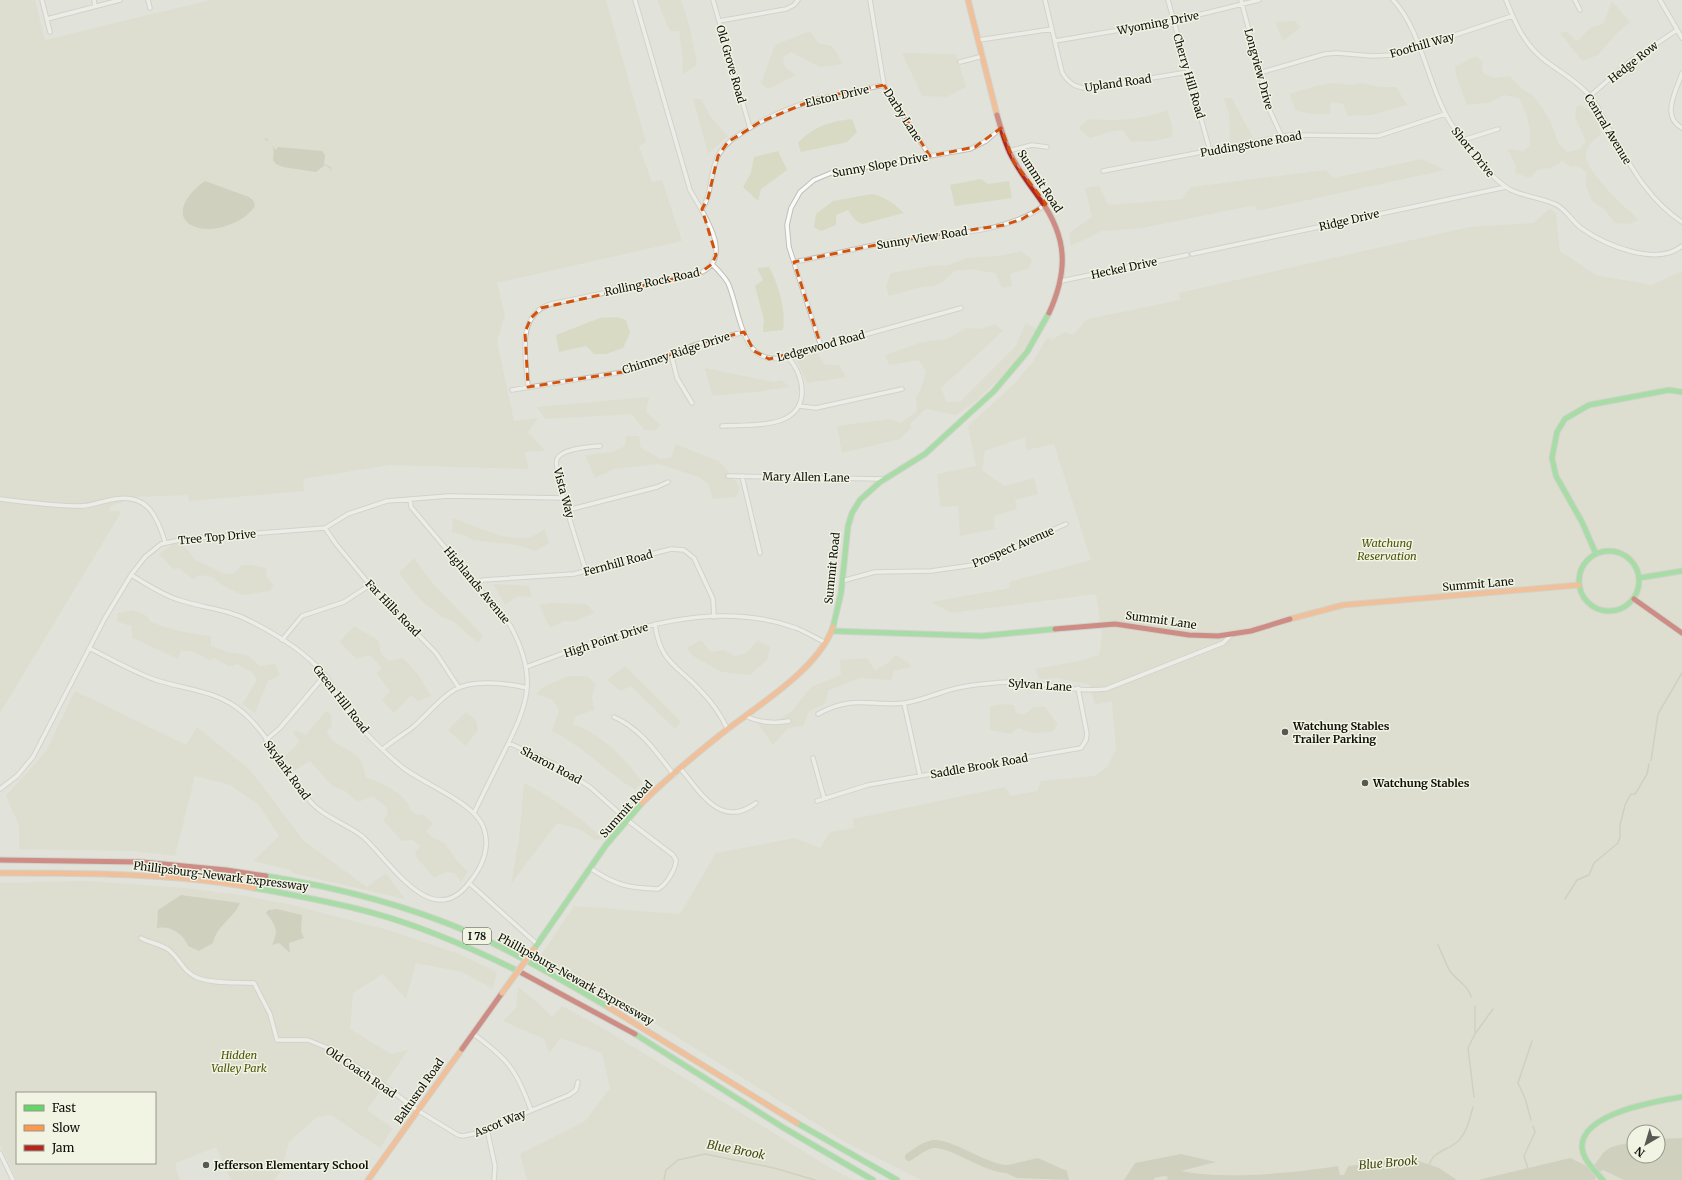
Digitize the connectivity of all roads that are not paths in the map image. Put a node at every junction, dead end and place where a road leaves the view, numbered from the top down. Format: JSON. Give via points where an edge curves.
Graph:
{"nodes":[{"id":1,"x":42,"y":0,"type":"edge"},
{"id":2,"x":94,"y":0,"type":"edge"},
{"id":3,"x":120,"y":0,"type":"edge"},
{"id":4,"x":148,"y":0,"type":"edge"},
{"id":5,"x":635,"y":0,"type":"edge"},
{"id":6,"x":713,"y":0,"type":"edge"},
{"id":7,"x":798,"y":0,"type":"edge"},
{"id":8,"x":870,"y":0,"type":"edge"},
{"id":9,"x":968,"y":0,"type":"edge"},
{"id":10,"x":1045,"y":0,"type":"edge"},
{"id":11,"x":1168,"y":0,"type":"edge"},
{"id":12,"x":1241,"y":0,"type":"edge"},
{"id":13,"x":1259,"y":0,"type":"edge"},
{"id":14,"x":1393,"y":0,"type":"edge"},
{"id":15,"x":1506,"y":0,"type":"edge"},
{"id":16,"x":1575,"y":0,"type":"edge"},
{"id":17,"x":1660,"y":0,"type":"edge"},
{"id":18,"x":1242,"y":5,"type":"junction"},
{"id":19,"x":96,"y":6,"type":"junction"},
{"id":20,"x":150,"y":8,"type":"dead end"},
{"id":21,"x":1580,"y":10,"type":"dead end"},
{"id":22,"x":1512,"y":16,"type":"junction"},
{"id":23,"x":47,"y":19,"type":"junction"},
{"id":24,"x":719,"y":21,"type":"junction"},
{"id":25,"x":1174,"y":21,"type":"junction"},
{"id":26,"x":1052,"y":29,"type":"junction"},
{"id":27,"x":1677,"y":30,"type":"junction"},
{"id":28,"x":50,"y":32,"type":"dead end"},
{"id":29,"x":1682,"y":38,"type":"edge"},
{"id":30,"x":979,"y":40,"type":"junction"},
{"id":31,"x":1055,"y":41,"type":"junction"},
{"id":32,"x":1419,"y":48,"type":"junction"},
{"id":33,"x":983,"y":56,"type":"junction"},
{"id":34,"x":960,"y":62,"type":"dead end"},
{"id":35,"x":1188,"y":72,"type":"junction"},
{"id":36,"x":1259,"y":73,"type":"junction"},
{"id":37,"x":1682,"y":73,"type":"edge"},
{"id":38,"x":884,"y":86,"type":"junction"},
{"id":39,"x":1590,"y":96,"type":"junction"},
{"id":40,"x":1445,"y":114,"type":"junction"},
{"id":41,"x":750,"y":128,"type":"junction"},
{"id":42,"x":1001,"y":128,"type":"junction"},
{"id":43,"x":1682,"y":128,"type":"edge"},
{"id":44,"x":1498,"y":129,"type":"dead end"},
{"id":45,"x":1282,"y":137,"type":"junction"},
{"id":46,"x":1463,"y":140,"type":"junction"},
{"id":47,"x":1047,"y":147,"type":"dead end"},
{"id":48,"x":1008,"y":150,"type":"junction"},
{"id":49,"x":1210,"y":151,"type":"junction"},
{"id":50,"x":930,"y":156,"type":"junction"},
{"id":51,"x":1103,"y":171,"type":"dead end"},
{"id":52,"x":1506,"y":187,"type":"junction"},
{"id":53,"x":1046,"y":204,"type":"junction"},
{"id":54,"x":702,"y":209,"type":"junction"},
{"id":55,"x":1682,"y":222,"type":"edge"},
{"id":56,"x":1682,"y":246,"type":"edge"},
{"id":57,"x":1192,"y":254,"type":"dead end"},
{"id":58,"x":1187,"y":256,"type":"dead end"},
{"id":59,"x":794,"y":262,"type":"junction"},
{"id":60,"x":712,"y":264,"type":"junction"},
{"id":61,"x":1061,"y":281,"type":"junction"},
{"id":62,"x":961,"y":308,"type":"dead end"},
{"id":63,"x":744,"y":332,"type":"junction"},
{"id":64,"x":821,"y":346,"type":"junction"},
{"id":65,"x":671,"y":354,"type":"junction"},
{"id":66,"x":787,"y":356,"type":"junction"},
{"id":67,"x":528,"y":387,"type":"junction"},
{"id":68,"x":902,"y":389,"type":"dead end"},
{"id":69,"x":512,"y":390,"type":"dead end"},
{"id":70,"x":1682,"y":392,"type":"edge"},
{"id":71,"x":692,"y":404,"type":"dead end"},
{"id":72,"x":799,"y":406,"type":"junction"},
{"id":73,"x":722,"y":426,"type":"dead end"},
{"id":74,"x":600,"y":446,"type":"dead end"},
{"id":75,"x":728,"y":476,"type":"dead end"},
{"id":76,"x":742,"y":476,"type":"junction"},
{"id":77,"x":884,"y":479,"type":"junction"},
{"id":78,"x":668,"y":482,"type":"dead end"},
{"id":79,"x":564,"y":498,"type":"junction"},
{"id":80,"x":0,"y":499,"type":"edge"},
{"id":81,"x":410,"y":499,"type":"junction"},
{"id":82,"x":568,"y":510,"type":"junction"},
{"id":83,"x":1066,"y":524,"type":"dead end"},
{"id":84,"x":326,"y":528,"type":"junction"},
{"id":85,"x":165,"y":542,"type":"junction"},
{"id":86,"x":760,"y":553,"type":"dead end"},
{"id":87,"x":1596,"y":554,"type":"junction"},
{"id":88,"x":1682,"y":570,"type":"edge"},
{"id":89,"x":586,"y":571,"type":"junction"},
{"id":90,"x":131,"y":575,"type":"junction"},
{"id":91,"x":1639,"y":578,"type":"junction"},
{"id":92,"x":842,"y":581,"type":"junction"},
{"id":93,"x":476,"y":584,"type":"junction"},
{"id":94,"x":370,"y":585,"type":"junction"},
{"id":95,"x":1579,"y":585,"type":"junction"},
{"id":96,"x":1634,"y":599,"type":"junction"},
{"id":97,"x":714,"y":617,"type":"junction"},
{"id":98,"x":655,"y":624,"type":"junction"},
{"id":99,"x":832,"y":631,"type":"junction"},
{"id":100,"x":1682,"y":633,"type":"edge"},
{"id":101,"x":1231,"y":635,"type":"junction"},
{"id":102,"x":282,"y":640,"type":"junction"},
{"id":103,"x":826,"y":643,"type":"junction"},
{"id":104,"x":89,"y":648,"type":"junction"},
{"id":105,"x":526,"y":666,"type":"junction"},
{"id":106,"x":325,"y":675,"type":"junction"},
{"id":107,"x":459,"y":688,"type":"junction"},
{"id":108,"x":527,"y":688,"type":"junction"},
{"id":109,"x":1078,"y":688,"type":"junction"},
{"id":110,"x":904,"y":703,"type":"junction"},
{"id":111,"x":818,"y":714,"type":"dead end"},
{"id":112,"x":745,"y":716,"type":"junction"},
{"id":113,"x":614,"y":717,"type":"dead end"},
{"id":114,"x":789,"y":721,"type":"dead end"},
{"id":115,"x":728,"y":730,"type":"junction"},
{"id":116,"x":266,"y":740,"type":"junction"},
{"id":117,"x":509,"y":743,"type":"junction"},
{"id":118,"x":383,"y":749,"type":"junction"},
{"id":119,"x":813,"y":758,"type":"dead end"},
{"id":120,"x":681,"y":769,"type":"junction"},
{"id":121,"x":674,"y":774,"type":"junction"},
{"id":122,"x":920,"y":776,"type":"junction"},
{"id":123,"x":0,"y":789,"type":"edge"},
{"id":124,"x":824,"y":798,"type":"junction"},
{"id":125,"x":817,"y":801,"type":"dead end"},
{"id":126,"x":756,"y":803,"type":"dead end"},
{"id":127,"x":474,"y":813,"type":"junction"},
{"id":128,"x":627,"y":820,"type":"junction"},
{"id":129,"x":0,"y":860,"type":"edge"},
{"id":130,"x":590,"y":868,"type":"junction"},
{"id":131,"x":0,"y":873,"type":"edge"},
{"id":132,"x":469,"y":883,"type":"junction"},
{"id":133,"x":141,"y":938,"type":"dead end"},
{"id":134,"x":535,"y":946,"type":"junction"},
{"id":135,"x":487,"y":1014,"type":"joint"},
{"id":136,"x":472,"y":1034,"type":"junction"},
{"id":137,"x":578,"y":1082,"type":"dead end"},
{"id":138,"x":1682,"y":1097,"type":"edge"},
{"id":139,"x":417,"y":1110,"type":"junction"},
{"id":140,"x":531,"y":1110,"type":"junction"},
{"id":141,"x":487,"y":1129,"type":"junction"},
{"id":142,"x":0,"y":1152,"type":"edge"},
{"id":143,"x":1601,"y":1178,"type":"edge"},
{"id":144,"x":12,"y":1180,"type":"edge"},
{"id":145,"x":368,"y":1180,"type":"edge"},
{"id":146,"x":494,"y":1180,"type":"edge"},
{"id":147,"x":873,"y":1180,"type":"edge"},
{"id":148,"x":897,"y":1180,"type":"edge"}],
"edges":[{"from":1,"to":23,"type":"street"},
{"from":2,"to":19,"type":"street"},
{"from":3,"to":19,"type":"street"},
{"from":4,"to":20,"type":"street"},
{"from":5,"to":54,"type":"street","name":"Rolling Rock Road","via":[[690,190]]},
{"from":6,"to":24,"type":"street","name":"Old Grove Road"},
{"from":7,"to":24,"type":"street","via":[[786,9]]},
{"from":8,"to":38,"type":"street","name":"Darby Lane"},
{"from":9,"to":30,"type":"main road","name":"Summit Road"},
{"from":10,"to":26,"type":"street","name":"Upland Road"},
{"from":11,"to":25,"type":"street","name":"Cherry Hill Road"},
{"from":12,"to":18,"type":"street","name":"Longview Drive"},
{"from":13,"to":18,"type":"street","name":"Wyoming Drive"},
{"from":14,"to":32,"type":"street","name":"Short Drive","via":[[1408,20]]},
{"from":15,"to":22,"type":"street","name":"Central Avenue"},
{"from":16,"to":21,"type":"street"},
{"from":17,"to":27,"type":"street"},
{"from":18,"to":25,"type":"street","name":"Wyoming Drive"},
{"from":18,"to":36,"type":"street","name":"Longview Drive"},
{"from":19,"to":23,"type":"street"},
{"from":22,"to":32,"type":"street","name":"Foothill Way"},
{"from":22,"to":39,"type":"street","name":"Central Avenue","via":[[1532,49]]},
{"from":23,"to":28,"type":"street"},
{"from":24,"to":41,"type":"street","name":"Old Grove Road"},
{"from":25,"to":31,"type":"street","name":"Wyoming Drive"},
{"from":25,"to":35,"type":"street","name":"Cherry Hill Road"},
{"from":26,"to":30,"type":"street"},
{"from":26,"to":31,"type":"street","name":"Upland Road"},
{"from":27,"to":29,"type":"street"},
{"from":27,"to":39,"type":"street","name":"Hedge Row","via":[[1629,62]]},
{"from":30,"to":33,"type":"main road","name":"Summit Road"},
{"from":31,"to":35,"type":"street","name":"Upland Road","via":[[1065,76],[1079,88]]},
{"from":32,"to":36,"type":"street","name":"Foothill Way","via":[[1384,56],[1325,54]]},
{"from":32,"to":40,"type":"street","name":"Short Drive"},
{"from":33,"to":34,"type":"street"},
{"from":33,"to":42,"type":"main road","name":"Summit Road"},
{"from":35,"to":49,"type":"street","name":"Cherry Hill Road"},
{"from":36,"to":45,"type":"street","name":"Longview Drive","via":[[1270,111]]},
{"from":37,"to":43,"type":"street","via":[[1670,111],[1675,122]]},
{"from":38,"to":41,"type":"street","name":"Elston Drive","via":[[818,98],[788,108]]},
{"from":38,"to":50,"type":"street","name":"Darby Lane"},
{"from":39,"to":55,"type":"street","name":"Central Avenue","via":[[1639,180],[1662,207]]},
{"from":40,"to":45,"type":"street","name":"Puddingstone Road","via":[[1378,136],[1301,134]]},
{"from":40,"to":46,"type":"street","name":"Short Drive"},
{"from":41,"to":54,"type":"street","name":"Elston Drive","via":[[728,142],[718,156],[708,198]]},
{"from":42,"to":48,"type":"main road","name":"Summit Road"},
{"from":42,"to":50,"type":"street","name":"Sunny Slope Drive","via":[[976,147]]},
{"from":44,"to":46,"type":"street"},
{"from":45,"to":49,"type":"street","name":"Puddingstone Road"},
{"from":46,"to":52,"type":"street","name":"Short Drive","via":[[1494,177]]},
{"from":47,"to":48,"type":"street","via":[[1032,145]]},
{"from":48,"to":53,"type":"main road","name":"Summit Road"},
{"from":49,"to":51,"type":"street","name":"Puddingstone Road"},
{"from":50,"to":59,"type":"street","name":"Sunny Slope Drive","via":[[830,173],[809,184],[793,202],[787,219],[787,237]]},
{"from":52,"to":56,"type":"street","name":"Short Drive","via":[[1558,206],[1580,227],[1616,246],[1655,256],[1670,253]]},
{"from":52,"to":57,"type":"street","name":"Ridge Drive"},
{"from":53,"to":59,"type":"street","name":"Sunny View Road","via":[[1022,219],[1004,225],[890,242]]},
{"from":53,"to":61,"type":"main road","name":"Summit Road","via":[[1062,244]]},
{"from":54,"to":60,"type":"street","name":"Rolling Rock Road","via":[[716,246]]},
{"from":58,"to":61,"type":"street","name":"Heckel Drive"},
{"from":59,"to":64,"type":"street","name":"Sunny Slope Drive"},
{"from":60,"to":63,"type":"street","name":"Ledgewood Road","via":[[727,282]]},
{"from":60,"to":67,"type":"street","name":"Rolling Rock Road","via":[[700,273],[541,308],[531,318],[525,332]]},
{"from":61,"to":77,"type":"main road","name":"Summit Road","via":[[1043,330],[1026,357],[1010,375],[924,454],[908,467]]},
{"from":62,"to":64,"type":"street","name":"Ledgewood Road"},
{"from":63,"to":65,"type":"street","name":"Chimney Ridge Drive"},
{"from":63,"to":66,"type":"street","name":"Ledgewood Road","via":[[750,347],[758,355],[775,359]]},
{"from":64,"to":66,"type":"street","name":"Ledgewood Road"},
{"from":65,"to":67,"type":"street","name":"Chimney Ridge Drive","via":[[629,370]]},
{"from":65,"to":71,"type":"street","via":[[677,378]]},
{"from":66,"to":72,"type":"street","via":[[800,378],[802,394]]},
{"from":67,"to":69,"type":"street","name":"Chimney Ridge Drive"},
{"from":68,"to":72,"type":"street","via":[[816,408]]},
{"from":70,"to":87,"type":"main road","via":[[1669,390],[1589,405],[1571,414],[1560,426],[1553,445],[1554,468],[1559,483],[1582,522]]},
{"from":72,"to":73,"type":"street","via":[[793,415],[782,421]]},
{"from":74,"to":79,"type":"street","name":"Vista Way","via":[[566,452],[557,459],[556,467]]},
{"from":75,"to":76,"type":"street","name":"Mary Allen Lane"},
{"from":76,"to":77,"type":"street","name":"Mary Allen Lane"},
{"from":76,"to":86,"type":"street"},
{"from":77,"to":92,"type":"main road","name":"Summit Road","via":[[862,498],[849,521],[844,540]]},
{"from":78,"to":82,"type":"street"},
{"from":79,"to":81,"type":"street","name":"Tree Top Drive","via":[[448,496]]},
{"from":79,"to":82,"type":"street","name":"Vista Way"},
{"from":80,"to":85,"type":"street","via":[[79,506],[115,499],[135,499],[151,510]]},
{"from":81,"to":84,"type":"street","name":"Tree Top Drive","via":[[387,501],[368,507],[348,514]]},
{"from":81,"to":93,"type":"street","name":"Highlands Avenue","via":[[412,507]]},
{"from":82,"to":89,"type":"street","name":"Vista Way"},
{"from":83,"to":92,"type":"street","name":"Prospect Avenue","via":[[974,565],[931,571],[874,572]]},
{"from":84,"to":85,"type":"street","name":"Tree Top Drive"},
{"from":84,"to":94,"type":"street","name":"Far Hills Road"},
{"from":85,"to":90,"type":"street","name":"Tree Top Drive","via":[[145,557]]},
{"from":87,"to":91,"type":"main road","via":[[1605,551],[1624,555],[1634,565]]},
{"from":87,"to":95,"type":"main road","via":[[1582,567]]},
{"from":88,"to":91,"type":"main road"},
{"from":89,"to":93,"type":"street","name":"Fernhill Road","via":[[552,577],[483,580]]},
{"from":89,"to":97,"type":"street","name":"Fernhill Road","via":[[671,549],[684,550],[694,558],[711,593]]},
{"from":90,"to":102,"type":"street","name":"Green Hill Road","via":[[176,599],[237,615]]},
{"from":90,"to":104,"type":"street","name":"Tree Top Drive"},
{"from":91,"to":96,"type":"main road"},
{"from":92,"to":99,"type":"main road","name":"Summit Road"},
{"from":93,"to":105,"type":"street","name":"Highlands Avenue","via":[[510,625]]},
{"from":94,"to":102,"type":"street","via":[[344,602],[302,616]]},
{"from":94,"to":107,"type":"street","name":"Far Hills Road","via":[[436,653]]},
{"from":95,"to":96,"type":"main road","via":[[1588,603],[1607,612],[1622,609]]},
{"from":95,"to":101,"type":"main road","name":"Summit Lane","via":[[1343,605],[1316,610],[1250,632]]},
{"from":96,"to":100,"type":"main road"},
{"from":97,"to":98,"type":"street","name":"High Point Drive","via":[[697,617]]},
{"from":97,"to":103,"type":"street","name":"High Point Drive","via":[[776,623]]},
{"from":98,"to":105,"type":"street","name":"High Point Drive","via":[[610,636]]},
{"from":98,"to":115,"type":"street","via":[[658,639],[667,659],[708,698]]},
{"from":99,"to":101,"type":"main road","name":"Summit Lane","via":[[982,636],[1115,624],[1192,636]]},
{"from":99,"to":103,"type":"main road","name":"Summit Road"},
{"from":101,"to":109,"type":"street","name":"Sylvan Lane","via":[[1223,643],[1106,689]]},
{"from":102,"to":106,"type":"street","name":"Green Hill Road","via":[[310,660]]},
{"from":103,"to":112,"type":"main road","name":"Summit Road","via":[[805,668]]},
{"from":104,"to":116,"type":"street","name":"Skylark Road","via":[[149,677],[227,701],[244,713]]},
{"from":104,"to":123,"type":"street","name":"Tree Top Drive","via":[[33,757],[17,776]]},
{"from":105,"to":108,"type":"street","name":"Highlands Avenue"},
{"from":106,"to":116,"type":"street","via":[[284,724]]},
{"from":106,"to":118,"type":"street","name":"Green Hill Road","via":[[352,716]]},
{"from":107,"to":108,"type":"street","via":[[493,683]]},
{"from":107,"to":118,"type":"street"},
{"from":108,"to":117,"type":"street","name":"Highlands Avenue","via":[[523,714]]},
{"from":109,"to":110,"type":"street","name":"Sylvan Lane","via":[[1017,682],[999,683],[955,688]]},
{"from":109,"to":122,"type":"street","name":"Saddle Brook Road","via":[[1087,734],[1081,748]]},
{"from":110,"to":111,"type":"street","name":"Sylvan Lane","via":[[857,702],[839,705]]},
{"from":110,"to":122,"type":"street"},
{"from":112,"to":114,"type":"street","via":[[773,724]]},
{"from":112,"to":115,"type":"main road","name":"Summit Road"},
{"from":113,"to":121,"type":"street","via":[[637,730]]},
{"from":115,"to":120,"type":"main road","name":"Summit Road"},
{"from":116,"to":132,"type":"street","name":"Skylark Road","via":[[315,806],[360,835],[396,875],[421,894],[433,900],[446,900],[458,895]]},
{"from":117,"to":127,"type":"street","name":"Highlands Avenue"},
{"from":117,"to":128,"type":"street","name":"Sharon Road","via":[[556,766],[590,787]]},
{"from":118,"to":127,"type":"street","name":"Green Hill Road","via":[[406,769]]},
{"from":119,"to":124,"type":"street"},
{"from":120,"to":121,"type":"main road","name":"Summit Road"},
{"from":120,"to":126,"type":"street","via":[[702,795],[723,812],[739,812]]},
{"from":121,"to":128,"type":"main road","name":"Summit Road","via":[[652,792]]},
{"from":122,"to":124,"type":"street","name":"Saddle Brook Road","via":[[863,786]]},
{"from":124,"to":125,"type":"street","name":"Saddle Brook Road"},
{"from":127,"to":132,"type":"street","name":"Green Hill Road","via":[[484,829],[486,849],[482,864]]},
{"from":128,"to":130,"type":"main road","name":"Summit Road"},
{"from":128,"to":130,"type":"street","name":"Sharon Road","via":[[675,857],[675,866],[663,886],[658,889],[620,885],[607,880]]},
{"from":129,"to":148,"type":"main road","name":"Phillipsburg-Newark Expressway","number":"I 78","via":[[142,862],[220,870],[352,893],[413,911],[506,950],[598,1001],[839,1149]]},
{"from":130,"to":134,"type":"main road","name":"Summit Road"},
{"from":131,"to":147,"type":"main road","name":"Phillipsburg-Newark Expressway","number":"I 78","via":[[136,875],[269,890],[311,897],[390,919],[490,957],[593,1010]]},
{"from":132,"to":134,"type":"street"},
{"from":133,"to":139,"type":"street","name":"Old Coach Road","via":[[165,947],[197,978],[215,982],[254,983],[270,1014],[277,1040],[308,1040],[330,1049]]},
{"from":134,"to":135,"type":"main road","name":"Summit Road","bridge":true},
{"from":135,"to":136,"type":"main road","name":"Baltusrol Road"},
{"from":136,"to":139,"type":"main road","name":"Baltusrol Road"},
{"from":136,"to":140,"type":"street","via":[[504,1058],[512,1068]]},
{"from":137,"to":140,"type":"street","name":"Ascot Way","via":[[578,1086],[571,1094]]},
{"from":138,"to":143,"type":"main road","via":[[1650,1103],[1607,1117],[1592,1126],[1585,1133],[1582,1141],[1583,1150]]},
{"from":139,"to":141,"type":"street","name":"Ascot Way","via":[[458,1135],[470,1135]]},
{"from":139,"to":145,"type":"main road","name":"Baltusrol Road"},
{"from":140,"to":141,"type":"street","name":"Ascot Way"},
{"from":141,"to":146,"type":"street","via":[[495,1166]]},
{"from":142,"to":144,"type":"street"}]}
